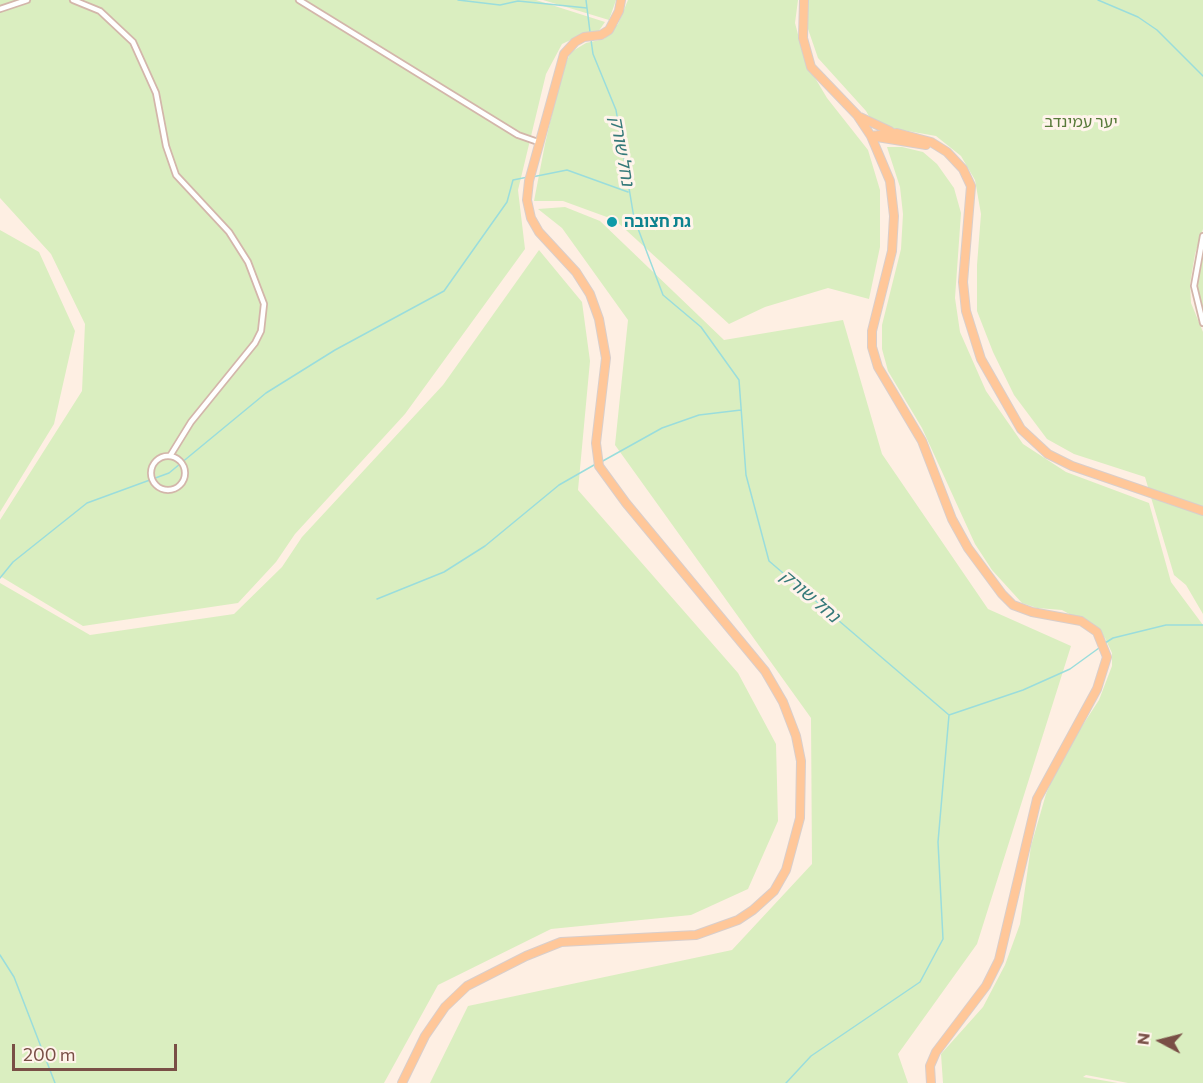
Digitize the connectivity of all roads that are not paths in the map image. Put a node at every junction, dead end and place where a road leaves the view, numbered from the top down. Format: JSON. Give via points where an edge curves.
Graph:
{"nodes":[{"id":1,"x":27,"y":0,"type":"edge"},
{"id":2,"x":73,"y":0,"type":"edge"},
{"id":3,"x":299,"y":0,"type":"edge"},
{"id":4,"x":621,"y":0,"type":"edge"},
{"id":5,"x":804,"y":0,"type":"edge"},
{"id":6,"x":0,"y":9,"type":"edge"},
{"id":7,"x":857,"y":115,"type":"junction"},
{"id":8,"x":897,"y":133,"type":"junction"},
{"id":9,"x":872,"y":136,"type":"junction"},
{"id":10,"x":538,"y":142,"type":"junction"},
{"id":11,"x":971,"y":186,"type":"junction"},
{"id":12,"x":1203,"y":236,"type":"edge"},
{"id":13,"x":1203,"y":323,"type":"edge"},
{"id":14,"x":170,"y":456,"type":"junction"},
{"id":15,"x":1203,"y":511,"type":"edge"},
{"id":16,"x":402,"y":1083,"type":"edge"},
{"id":17,"x":931,"y":1083,"type":"edge"}],
"edges":[{"from":1,"to":6,"type":"street"},
{"from":2,"to":14,"type":"street","via":[[100,11],[133,42],[156,93],[176,175],[229,232],[248,262],[264,304],[261,331],[255,343],[191,422]]},
{"from":3,"to":10,"type":"street","via":[[518,135]]},
{"from":4,"to":10,"type":"main road","via":[[615,22],[601,35],[575,42],[564,54]]},
{"from":5,"to":7,"type":"main road","via":[[803,38],[811,66]]},
{"from":7,"to":8,"type":"main road"},
{"from":7,"to":9,"type":"main road"},
{"from":8,"to":9,"type":"main road"},
{"from":8,"to":11,"type":"main road","via":[[931,142],[947,152],[963,169]]},
{"from":9,"to":11,"type":"main road","via":[[934,148],[958,168]]},
{"from":9,"to":17,"type":"main road","via":[[890,181],[894,216],[892,251],[872,331],[878,367],[922,441],[952,519],[1002,594],[1013,605],[1032,612],[1081,621],[1097,632],[1107,657],[1097,689],[1037,799],[999,960],[986,986],[936,1052],[930,1066]]},
{"from":10,"to":16,"type":"main road","via":[[527,200],[531,218],[590,294],[604,339],[605,377],[596,443],[599,466],[765,671],[783,702],[801,761],[800,818],[786,870],[774,891],[738,920],[696,935],[561,942],[526,956],[467,986],[445,1007],[425,1036]]},
{"from":11,"to":15,"type":"main road","via":[[963,282],[966,312],[981,359],[1021,429],[1048,454],[1072,466]]},
{"from":12,"to":13,"type":"street","via":[[1194,285]]},
{"from":14,"to":14,"type":"street","via":[[159,459],[152,467],[155,484],[165,490],[180,485],[185,476],[180,461]]}]}
